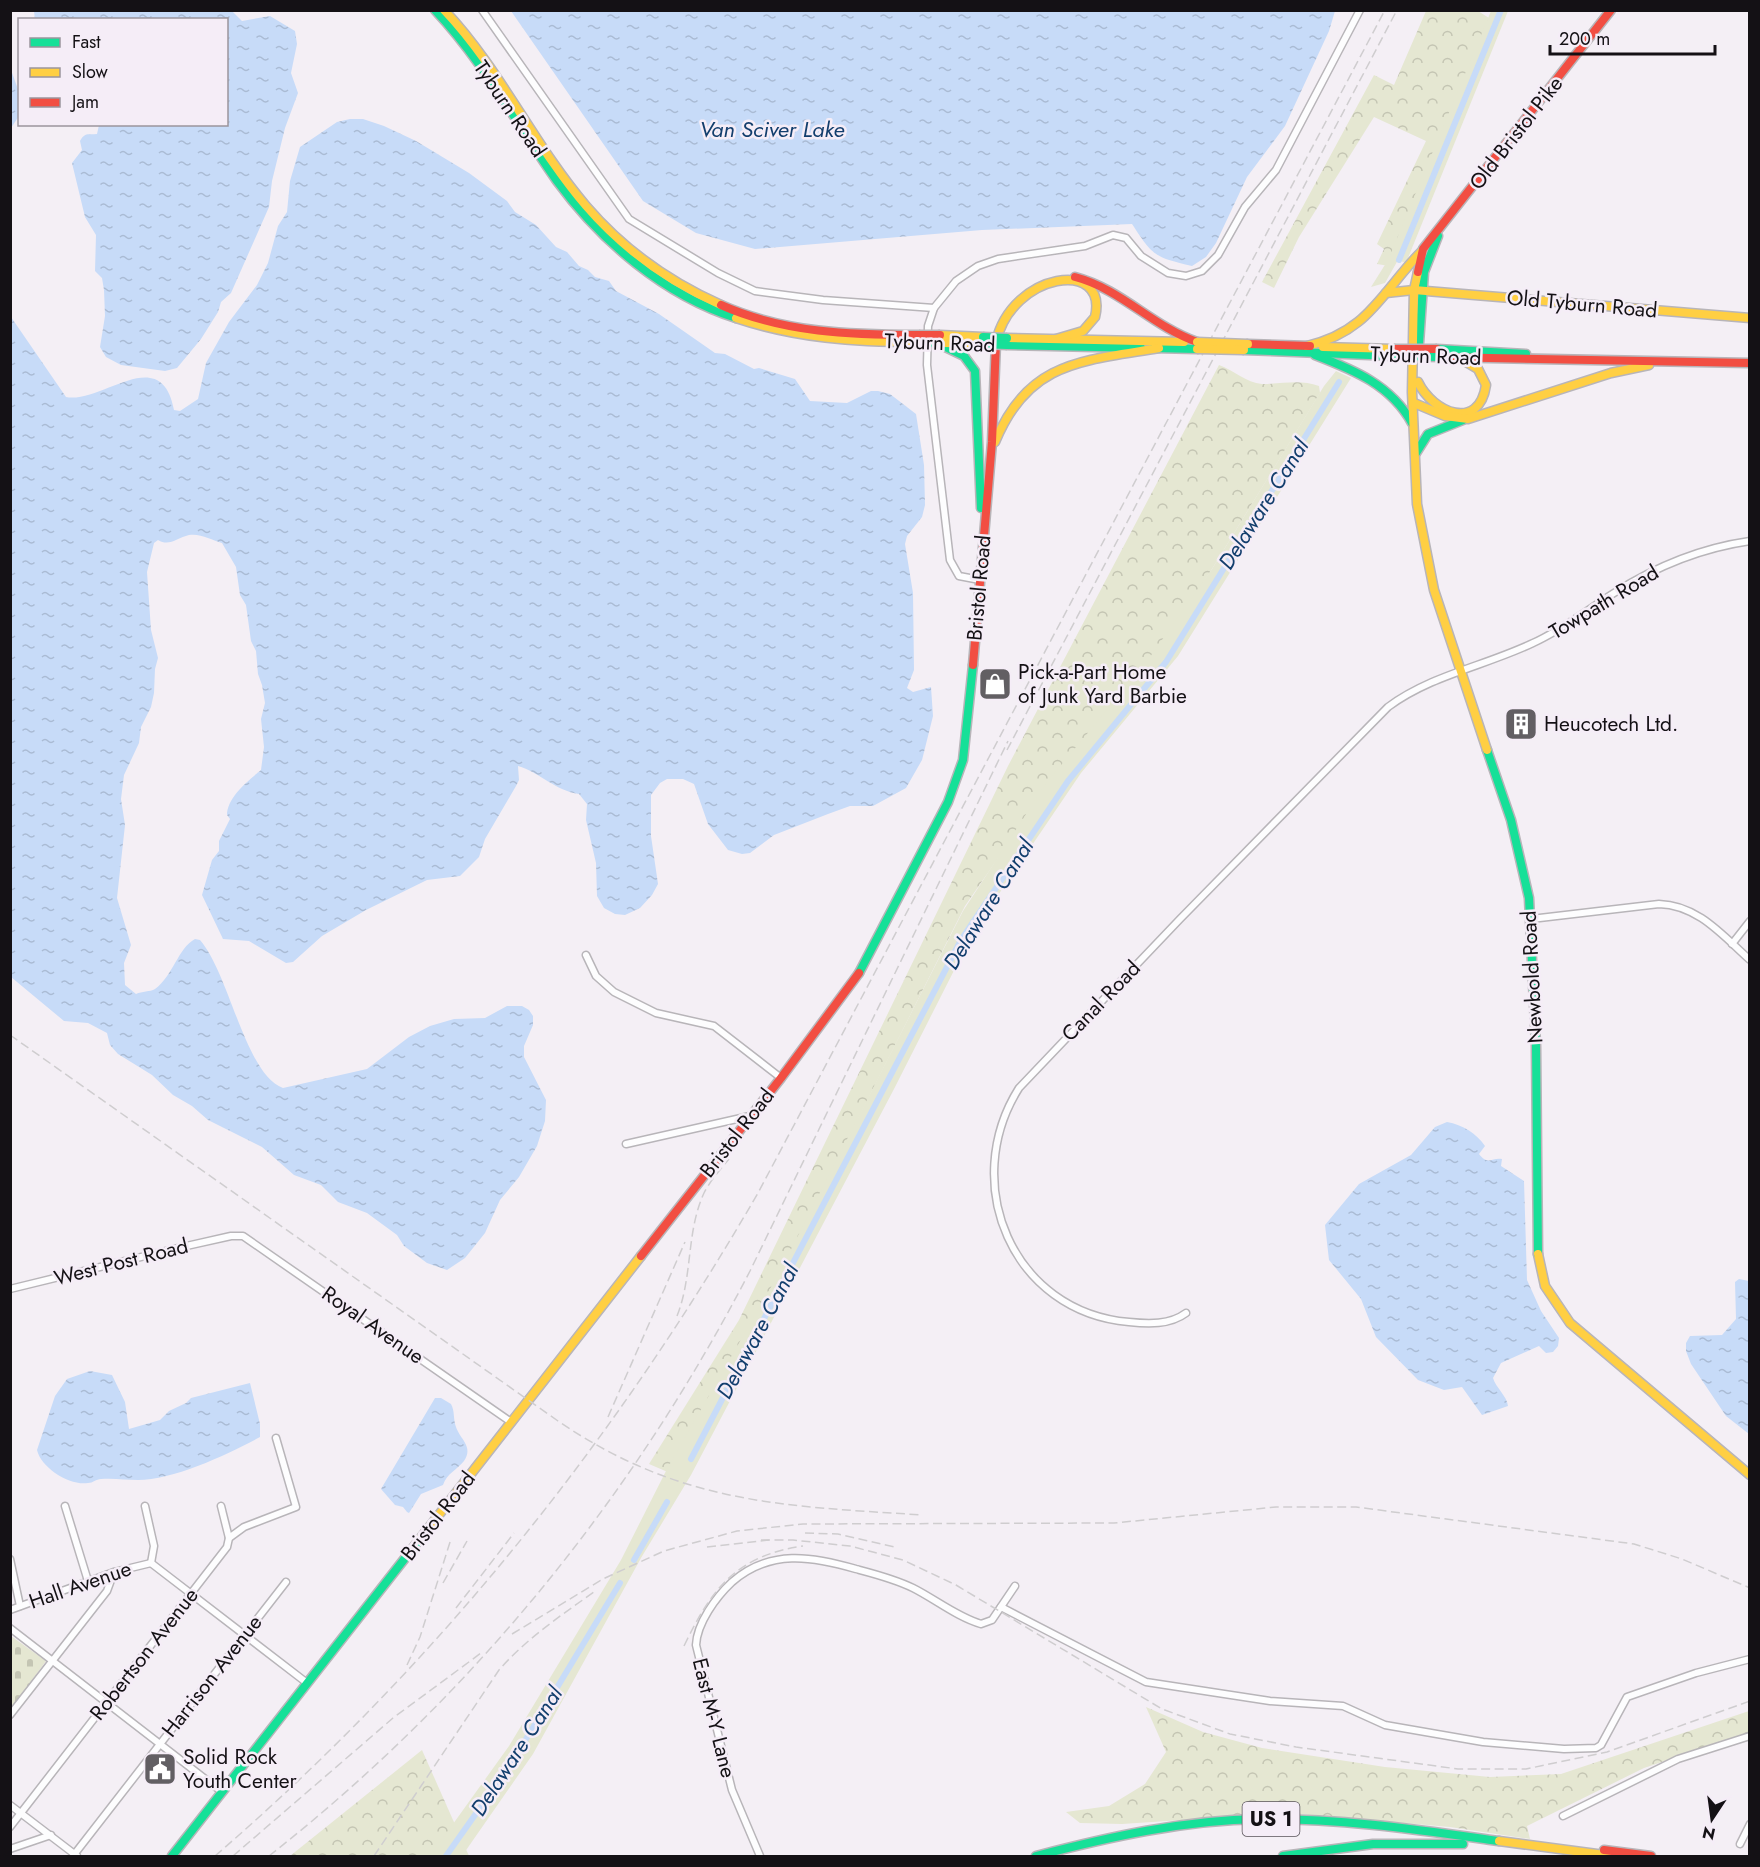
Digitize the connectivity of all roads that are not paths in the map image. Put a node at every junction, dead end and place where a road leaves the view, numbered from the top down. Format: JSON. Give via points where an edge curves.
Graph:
{"nodes":[{"id":1,"x":435,"y":10,"type":"edge"},
{"id":2,"x":444,"y":10,"type":"edge"},
{"id":3,"x":482,"y":10,"type":"edge"},
{"id":4,"x":1360,"y":10,"type":"edge"},
{"id":5,"x":1611,"y":10,"type":"edge"},
{"id":6,"x":1444,"y":226,"type":"junction"},
{"id":7,"x":1423,"y":249,"type":"junction"},
{"id":8,"x":1418,"y":290,"type":"junction"},
{"id":9,"x":1386,"y":293,"type":"junction"},
{"id":10,"x":934,"y":308,"type":"junction"},
{"id":11,"x":1749,"y":318,"type":"edge"},
{"id":12,"x":918,"y":339,"type":"junction"},
{"id":13,"x":939,"y":339,"type":"junction"},
{"id":14,"x":1056,"y":339,"type":"junction"},
{"id":15,"x":1007,"y":341,"type":"junction"},
{"id":16,"x":1197,"y":346,"type":"junction"},
{"id":17,"x":1159,"y":348,"type":"junction"},
{"id":18,"x":1306,"y":349,"type":"junction"},
{"id":19,"x":1439,"y":353,"type":"junction"},
{"id":20,"x":1454,"y":358,"type":"junction"},
{"id":21,"x":1586,"y":359,"type":"junction"},
{"id":22,"x":1670,"y":362,"type":"junction"},
{"id":23,"x":1749,"y":363,"type":"edge"},
{"id":24,"x":1418,"y":382,"type":"junction"},
{"id":25,"x":1414,"y":403,"type":"junction"},
{"id":26,"x":1468,"y":419,"type":"junction"},
{"id":27,"x":1414,"y":430,"type":"junction"},
{"id":28,"x":1414,"y":459,"type":"junction"},
{"id":29,"x":986,"y":502,"type":"junction"},
{"id":30,"x":984,"y":528,"type":"junction"},
{"id":31,"x":1749,"y":541,"type":"edge"},
{"id":32,"x":980,"y":580,"type":"junction"},
{"id":33,"x":1460,"y":671,"type":"junction"},
{"id":34,"x":1531,"y":919,"type":"junction"},
{"id":35,"x":1749,"y":921,"type":"edge"},
{"id":36,"x":1732,"y":944,"type":"junction"},
{"id":37,"x":586,"y":955,"type":"dead end"},
{"id":38,"x":1749,"y":960,"type":"edge"},
{"id":39,"x":781,"y":1077,"type":"junction"},
{"id":40,"x":750,"y":1116,"type":"junction"},
{"id":41,"x":626,"y":1144,"type":"dead end"},
{"id":42,"x":231,"y":1236,"type":"joint"},
{"id":43,"x":10,"y":1289,"type":"edge"},
{"id":44,"x":1186,"y":1312,"type":"dead end"},
{"id":45,"x":512,"y":1422,"type":"junction"},
{"id":46,"x":276,"y":1438,"type":"dead end"},
{"id":47,"x":1749,"y":1475,"type":"edge"},
{"id":48,"x":65,"y":1506,"type":"dead end"},
{"id":49,"x":145,"y":1506,"type":"dead end"},
{"id":50,"x":221,"y":1506,"type":"dead end"},
{"id":51,"x":230,"y":1538,"type":"junction"},
{"id":52,"x":10,"y":1559,"type":"edge"},
{"id":53,"x":151,"y":1563,"type":"junction"},
{"id":54,"x":114,"y":1572,"type":"junction"},
{"id":55,"x":88,"y":1581,"type":"junction"},
{"id":56,"x":286,"y":1582,"type":"dead end"},
{"id":57,"x":1015,"y":1586,"type":"dead end"},
{"id":58,"x":190,"y":1593,"type":"junction"},
{"id":59,"x":20,"y":1606,"type":"junction"},
{"id":60,"x":1000,"y":1607,"type":"junction"},
{"id":61,"x":10,"y":1610,"type":"edge"},
{"id":62,"x":10,"y":1628,"type":"edge"},
{"id":63,"x":244,"y":1634,"type":"junction"},
{"id":64,"x":1749,"y":1659,"type":"edge"},
{"id":65,"x":52,"y":1662,"type":"junction"},
{"id":66,"x":307,"y":1683,"type":"junction"},
{"id":67,"x":106,"y":1703,"type":"junction"},
{"id":68,"x":10,"y":1715,"type":"edge"},
{"id":69,"x":1749,"y":1736,"type":"edge"},
{"id":70,"x":160,"y":1744,"type":"junction"},
{"id":71,"x":222,"y":1792,"type":"junction"},
{"id":72,"x":10,"y":1805,"type":"edge"},
{"id":73,"x":21,"y":1813,"type":"junction"},
{"id":74,"x":1563,"y":1816,"type":"dead end"},
{"id":75,"x":1364,"y":1824,"type":"junction"},
{"id":76,"x":1749,"y":1824,"type":"edge"},
{"id":77,"x":10,"y":1827,"type":"edge"},
{"id":78,"x":51,"y":1835,"type":"junction"},
{"id":79,"x":1508,"y":1844,"type":"junction"},
{"id":80,"x":1740,"y":1844,"type":"dead end"},
{"id":81,"x":10,"y":1849,"type":"edge"},
{"id":82,"x":75,"y":1856,"type":"edge"},
{"id":83,"x":172,"y":1857,"type":"edge"},
{"id":84,"x":760,"y":1857,"type":"edge"},
{"id":85,"x":1036,"y":1857,"type":"edge"},
{"id":86,"x":1283,"y":1857,"type":"edge"},
{"id":87,"x":1612,"y":1857,"type":"edge"},
{"id":88,"x":1652,"y":1857,"type":"edge"}],
"edges":[{"from":1,"to":12,"type":"main road","name":"Tyburn Road","via":[[482,65],[578,207],[649,273],[702,304],[768,328],[828,339]]},
{"from":2,"to":12,"type":"main road","name":"Tyburn Road","via":[[483,55],[578,196],[619,240],[660,273],[720,305],[778,324]]},
{"from":3,"to":10,"type":"street","via":[[629,219],[755,291]]},
{"from":4,"to":10,"type":"street","via":[[1275,170],[1245,207],[1218,255],[1202,271],[1186,276],[1168,273],[1141,256],[1126,238],[1113,235],[1085,246],[998,259],[978,266],[956,281]]},
{"from":5,"to":6,"type":"main road","name":"Old Bristol Pike"},
{"from":6,"to":7,"type":"main road","name":"Old Bristol Pike"},
{"from":6,"to":8,"type":"main road","name":"Old Bristol Pike","via":[[1427,259]]},
{"from":7,"to":8,"type":"main road"},
{"from":7,"to":9,"type":"main road","name":"Old Bristol Pike"},
{"from":8,"to":9,"type":"main road","name":"Old Tyburn Road"},
{"from":8,"to":11,"type":"main road","name":"Old Tyburn Road"},
{"from":8,"to":24,"type":"main road","name":"Newbold Road"},
{"from":8,"to":25,"type":"main road","name":"Newbold Road"},
{"from":9,"to":18,"type":"main road","name":"Old Bristol Pike","via":[[1349,333]]},
{"from":10,"to":32,"type":"street","via":[[928,326],[927,364],[950,560],[959,576]]},
{"from":12,"to":13,"type":"main road","name":"Tyburn Road","bridge":true},
{"from":13,"to":15,"type":"main road","name":"Tyburn Road","bridge":true},
{"from":13,"to":30,"type":"main road","via":[[964,356],[975,371]]},
{"from":14,"to":15,"type":"main road","name":"Tyburn Road"},
{"from":14,"to":16,"type":"main road","name":"Tyburn Road"},
{"from":14,"to":29,"type":"main road","via":[[1082,332],[1095,318],[1097,302],[1082,283],[1064,281],[1037,287],[1013,303],[1002,320],[994,350]]},
{"from":15,"to":17,"type":"main road","name":"Tyburn Road"},
{"from":16,"to":17,"type":"main road","name":"Tyburn Road"},
{"from":16,"to":18,"type":"main road","name":"Tyburn Road","bridge":true},
{"from":16,"to":29,"type":"main road","via":[[1166,331],[1114,290],[1091,280],[1060,277],[1029,286],[1008,304],[992,341]]},
{"from":17,"to":29,"type":"main road","via":[[1084,361],[1032,384],[1010,408],[998,432]]},
{"from":18,"to":19,"type":"main road","name":"Tyburn Road","bridge":true},
{"from":18,"to":27,"type":"main road","via":[[1389,391],[1401,403]]},
{"from":19,"to":20,"type":"main road","name":"Tyburn Road"},
{"from":19,"to":21,"type":"main road","name":"Tyburn Road"},
{"from":20,"to":21,"type":"main road","name":"Tyburn Road"},
{"from":20,"to":24,"type":"main road","via":[[1472,364],[1485,380],[1485,397],[1475,409],[1448,412],[1430,401]]},
{"from":21,"to":22,"type":"main road","name":"Tyburn Road"},
{"from":22,"to":23,"type":"main road","name":"Tyburn Road"},
{"from":22,"to":26,"type":"main road","via":[[1611,373]]},
{"from":24,"to":25,"type":"main road","name":"Newbold Road"},
{"from":25,"to":26,"type":"main road","via":[[1445,416]]},
{"from":25,"to":27,"type":"main road","name":"Newbold Road"},
{"from":26,"to":28,"type":"main road","via":[[1429,432]]},
{"from":27,"to":28,"type":"main road","name":"Newbold Road"},
{"from":28,"to":33,"type":"main road","name":"Newbold Road","via":[[1427,562]]},
{"from":29,"to":30,"type":"main road","name":"Bristol Road"},
{"from":30,"to":32,"type":"main road","name":"Bristol Road"},
{"from":31,"to":33,"type":"street","name":"Towpath Road","via":[[1698,553],[1660,568],[1537,642]]},
{"from":32,"to":39,"type":"main road","name":"Bristol Road","via":[[966,743],[955,787],[858,974]]},
{"from":33,"to":34,"type":"main road","name":"Newbold Road","via":[[1514,832]]},
{"from":33,"to":44,"type":"street","name":"Canal Road","via":[[1411,692],[1379,715],[1029,1076],[1008,1108],[995,1150],[995,1195],[1006,1233],[1033,1276],[1075,1307],[1109,1319],[1154,1323],[1178,1319]]},
{"from":34,"to":36,"type":"street","via":[[1668,904],[1691,912]]},
{"from":34,"to":47,"type":"main road","name":"Newbold Road","via":[[1538,1260],[1542,1283],[1551,1302],[1570,1323]]},
{"from":35,"to":36,"type":"street"},
{"from":36,"to":38,"type":"street"},
{"from":37,"to":39,"type":"street","via":[[596,976],[614,992],[656,1013],[714,1026]]},
{"from":39,"to":40,"type":"main road","name":"Bristol Road"},
{"from":40,"to":41,"type":"street"},
{"from":40,"to":45,"type":"main road","name":"Bristol Road"},
{"from":42,"to":43,"type":"street","name":"West Post Road"},
{"from":42,"to":45,"type":"street","name":"Royal Avenue","via":[[249,1239]]},
{"from":45,"to":66,"type":"main road","name":"Bristol Road"},
{"from":46,"to":51,"type":"street","name":"Robertson Avenue","via":[[295,1507],[244,1527]]},
{"from":48,"to":55,"type":"street"},
{"from":49,"to":53,"type":"street","via":[[154,1546]]},
{"from":50,"to":51,"type":"street"},
{"from":51,"to":58,"type":"street","name":"Robertson Avenue"},
{"from":52,"to":59,"type":"street"},
{"from":53,"to":54,"type":"street","name":"Hall Avenue"},
{"from":53,"to":58,"type":"street"},
{"from":54,"to":55,"type":"street","name":"Hall Avenue"},
{"from":54,"to":65,"type":"street","via":[[107,1591]]},
{"from":55,"to":59,"type":"street","name":"Hall Avenue"},
{"from":56,"to":63,"type":"street","name":"Harrison Avenue"},
{"from":57,"to":60,"type":"street","name":"East M-Y Lane"},
{"from":58,"to":63,"type":"street"},
{"from":58,"to":67,"type":"street","name":"Robertson Avenue"},
{"from":59,"to":61,"type":"street","name":"Hall Avenue"},
{"from":60,"to":64,"type":"street","via":[[1146,1682],[1270,1701],[1343,1706],[1385,1725],[1483,1742],[1564,1749],[1601,1745],[1627,1697]]},
{"from":60,"to":84,"type":"street","name":"East M-Y Lane","via":[[992,1620],[981,1624],[902,1583],[803,1557],[767,1562],[747,1571],[724,1590],[701,1626],[696,1648],[732,1790]]},
{"from":62,"to":65,"type":"street"},
{"from":63,"to":66,"type":"street"},
{"from":63,"to":70,"type":"street","name":"Harrison Avenue"},
{"from":65,"to":67,"type":"street"},
{"from":65,"to":68,"type":"street"},
{"from":66,"to":71,"type":"main road","name":"Bristol Road"},
{"from":67,"to":70,"type":"street"},
{"from":67,"to":73,"type":"street","name":"Robertson Avenue"},
{"from":69,"to":74,"type":"street","via":[[1678,1759]]},
{"from":70,"to":71,"type":"street"},
{"from":70,"to":82,"type":"street","name":"Harrison Avenue"},
{"from":71,"to":83,"type":"main road","name":"Bristol Road"},
{"from":72,"to":73,"type":"street"},
{"from":73,"to":77,"type":"street","name":"Robertson Avenue"},
{"from":73,"to":78,"type":"street"},
{"from":75,"to":79,"type":"main road","number":"US 1"},
{"from":75,"to":85,"type":"main road","number":"US 1","via":[[1290,1819],[1199,1823],[1110,1838]]},
{"from":75,"to":88,"type":"main road"},
{"from":76,"to":80,"type":"street"},
{"from":78,"to":81,"type":"street"},
{"from":78,"to":82,"type":"street"},
{"from":79,"to":86,"type":"main road","via":[[1372,1844]]},
{"from":79,"to":87,"type":"main road","number":"US 1"}]}
